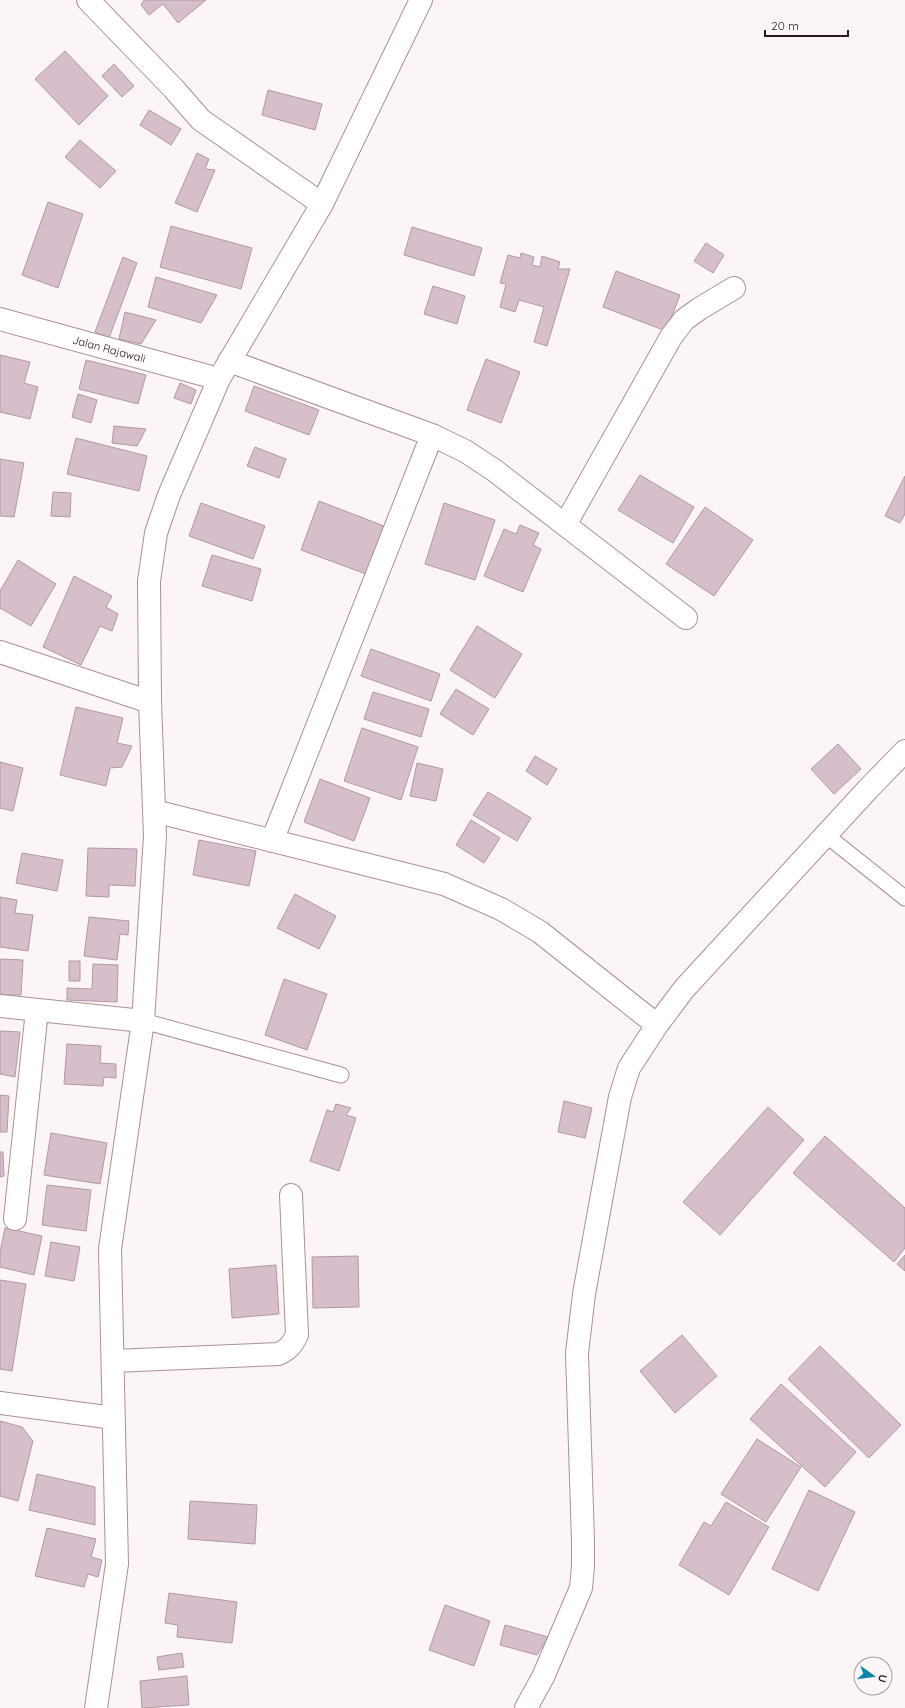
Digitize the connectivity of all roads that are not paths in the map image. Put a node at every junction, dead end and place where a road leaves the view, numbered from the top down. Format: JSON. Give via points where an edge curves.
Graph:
{"nodes":[{"id":1,"x":88,"y":0,"type":"edge"},
{"id":2,"x":421,"y":0,"type":"edge"},
{"id":3,"x":322,"y":204,"type":"junction"},
{"id":4,"x":734,"y":288,"type":"dead end"},
{"id":5,"x":0,"y":319,"type":"edge"},
{"id":6,"x":224,"y":370,"type":"junction"},
{"id":7,"x":432,"y":435,"type":"junction"},
{"id":8,"x":565,"y":525,"type":"junction"},
{"id":9,"x":686,"y":618,"type":"dead end"},
{"id":10,"x":0,"y":652,"type":"edge"},
{"id":11,"x":150,"y":702,"type":"junction"},
{"id":12,"x":905,"y":751,"type":"edge"},
{"id":13,"x":154,"y":811,"type":"junction"},
{"id":14,"x":826,"y":835,"type":"junction"},
{"id":15,"x":272,"y":841,"type":"junction"},
{"id":16,"x":905,"y":898,"type":"edge"},
{"id":17,"x":0,"y":1006,"type":"edge"},
{"id":18,"x":37,"y":1010,"type":"junction"},
{"id":19,"x":143,"y":1021,"type":"junction"},
{"id":20,"x":657,"y":1025,"type":"junction"},
{"id":21,"x":341,"y":1075,"type":"dead end"},
{"id":22,"x":291,"y":1195,"type":"dead end"},
{"id":23,"x":15,"y":1219,"type":"dead end"},
{"id":24,"x":113,"y":1361,"type":"junction"},
{"id":25,"x":0,"y":1403,"type":"edge"},
{"id":26,"x":114,"y":1418,"type":"junction"},
{"id":27,"x":96,"y":1708,"type":"edge"},
{"id":28,"x":526,"y":1708,"type":"edge"}],
"edges":[{"from":1,"to":3,"type":"street","via":[[201,120]]},
{"from":2,"to":3,"type":"street"},
{"from":3,"to":6,"type":"street"},
{"from":4,"to":8,"type":"street","via":[[684,320],[671,337]]},
{"from":5,"to":6,"type":"street","name":"Jalan Rajawali"},
{"from":6,"to":7,"type":"street","name":"Jalan Rajawali"},
{"from":6,"to":11,"type":"street","via":[[169,495],[156,533],[149,581]]},
{"from":7,"to":8,"type":"street","name":"Jalan Rajawali","via":[[465,451],[494,470]]},
{"from":7,"to":15,"type":"street"},
{"from":8,"to":9,"type":"street","name":"Jalan Rajawali"},
{"from":10,"to":11,"type":"street"},
{"from":11,"to":13,"type":"street"},
{"from":12,"to":14,"type":"street"},
{"from":13,"to":15,"type":"street"},
{"from":13,"to":19,"type":"street","via":[[155,836]]},
{"from":14,"to":16,"type":"lane"},
{"from":14,"to":20,"type":"street","via":[[684,989]]},
{"from":15,"to":20,"type":"street","via":[[444,884],[501,909],[540,932]]},
{"from":17,"to":18,"type":"street"},
{"from":18,"to":19,"type":"street"},
{"from":18,"to":23,"type":"street"},
{"from":19,"to":21,"type":"lane"},
{"from":19,"to":24,"type":"street","via":[[110,1249]]},
{"from":20,"to":28,"type":"street","via":[[629,1068],[620,1097],[581,1315],[577,1353],[583,1541],[581,1588],[543,1677]]},
{"from":22,"to":24,"type":"street","via":[[297,1335],[286,1351],[278,1354]]},
{"from":24,"to":26,"type":"street"},
{"from":25,"to":26,"type":"street"},
{"from":26,"to":27,"type":"street","via":[[117,1564]]}]}
